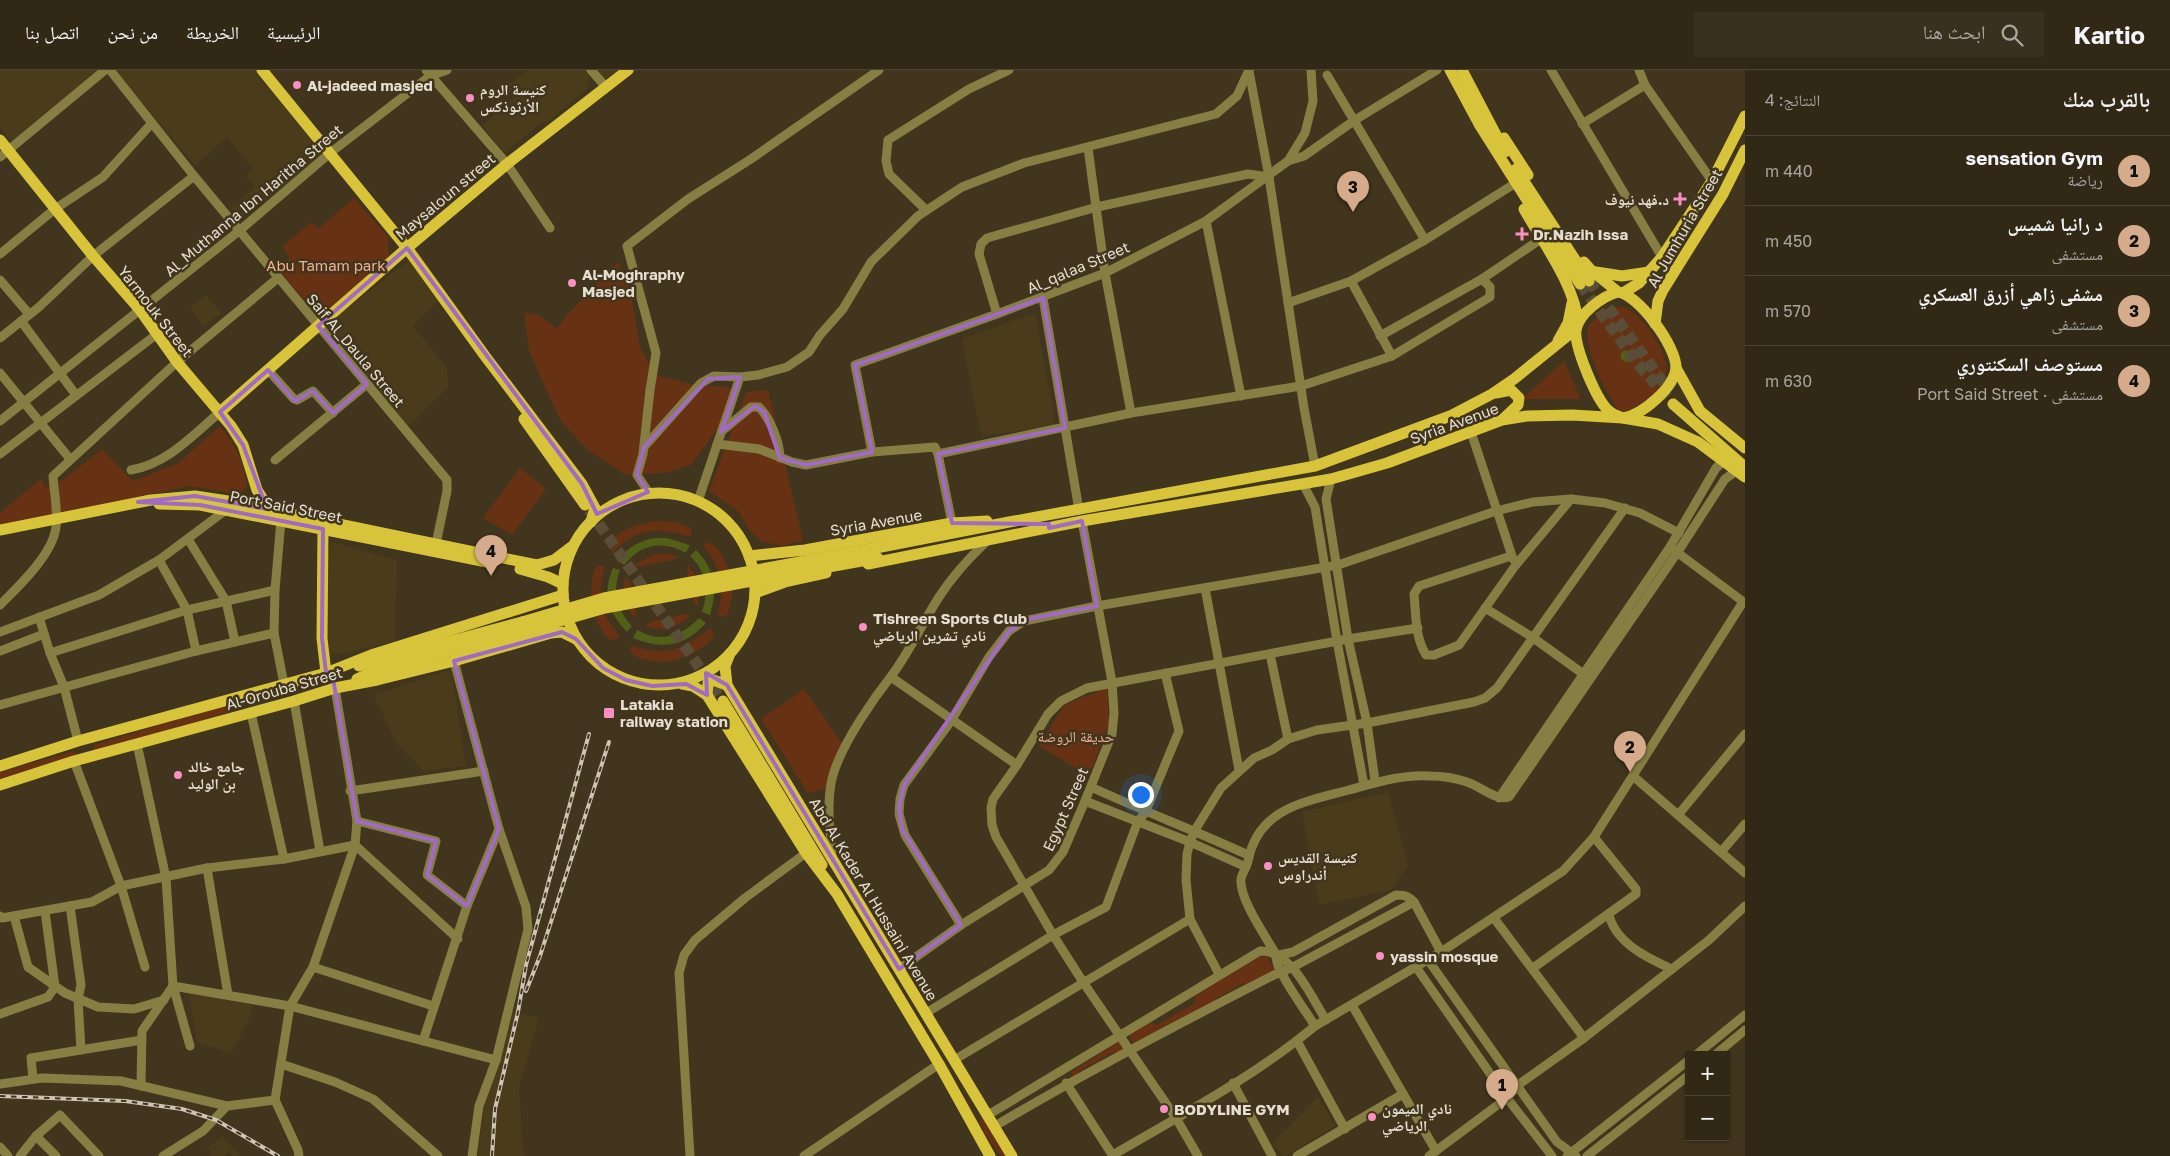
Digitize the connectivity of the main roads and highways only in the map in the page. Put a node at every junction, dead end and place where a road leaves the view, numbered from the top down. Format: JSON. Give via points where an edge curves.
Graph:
{"nodes":[{"id":1,"x":263,"y":70,"type":"edge"},
{"id":2,"x":628,"y":70,"type":"edge"},
{"id":3,"x":1450,"y":70,"type":"edge"},
{"id":4,"x":1462,"y":70,"type":"edge"},
{"id":5,"x":1745,"y":116,"type":"edge"},
{"id":6,"x":1484,"y":122,"type":"junction"},
{"id":7,"x":0,"y":140,"type":"edge"},
{"id":8,"x":1745,"y":150,"type":"edge"},
{"id":9,"x":4,"y":153,"type":"edge"},
{"id":10,"x":408,"y":248,"type":"junction"},
{"id":11,"x":1649,"y":272,"type":"junction"},
{"id":12,"x":1587,"y":278,"type":"junction"},
{"id":13,"x":1621,"y":293,"type":"junction"},
{"id":14,"x":1573,"y":299,"type":"junction"},
{"id":15,"x":1655,"y":324,"type":"junction"},
{"id":16,"x":1577,"y":326,"type":"junction"},
{"id":17,"x":1553,"y":349,"type":"junction"},
{"id":18,"x":485,"y":356,"type":"junction"},
{"id":19,"x":1676,"y":368,"type":"junction"},
{"id":20,"x":1492,"y":394,"type":"junction"},
{"id":21,"x":220,"y":412,"type":"junction"},
{"id":22,"x":1623,"y":418,"type":"junction"},
{"id":23,"x":1502,"y":420,"type":"junction"},
{"id":24,"x":1745,"y":433,"type":"edge"},
{"id":25,"x":1730,"y":436,"type":"junction"},
{"id":26,"x":1745,"y":448,"type":"edge"},
{"id":27,"x":1745,"y":460,"type":"edge"},
{"id":28,"x":1742,"y":471,"type":"edge"},
{"id":29,"x":138,"y":502,"type":"junction"},
{"id":30,"x":585,"y":505,"type":"tunnel mouth"},
{"id":31,"x":270,"y":510,"type":"junction"},
{"id":32,"x":1081,"y":515,"type":"junction"},
{"id":33,"x":591,"y":522,"type":"junction"},
{"id":34,"x":1008,"y":522,"type":"junction"},
{"id":35,"x":323,"y":529,"type":"junction"},
{"id":36,"x":0,"y":530,"type":"edge"},
{"id":37,"x":1017,"y":535,"type":"junction"},
{"id":38,"x":573,"y":546,"type":"junction"},
{"id":39,"x":877,"y":553,"type":"junction"},
{"id":40,"x":749,"y":556,"type":"junction"},
{"id":41,"x":563,"y":590,"type":"junction"},
{"id":42,"x":755,"y":593,"type":"junction"},
{"id":43,"x":524,"y":627,"type":"junction"},
{"id":44,"x":576,"y":639,"type":"junction"},
{"id":45,"x":730,"y":655,"type":"junction"},
{"id":46,"x":326,"y":673,"type":"junction"},
{"id":47,"x":678,"y":684,"type":"junction"},
{"id":48,"x":727,"y":685,"type":"junction"},
{"id":49,"x":334,"y":688,"type":"junction"},
{"id":50,"x":707,"y":695,"type":"junction"},
{"id":51,"x":722,"y":701,"type":"tunnel mouth"},
{"id":52,"x":78,"y":741,"type":"junction"},
{"id":53,"x":80,"y":760,"type":"junction"},
{"id":54,"x":0,"y":766,"type":"edge"},
{"id":55,"x":0,"y":785,"type":"edge"},
{"id":56,"x":837,"y":894,"type":"junction"},
{"id":57,"x":990,"y":1156,"type":"edge"},
{"id":58,"x":1012,"y":1156,"type":"edge"}],
"edges":[{"from":1,"to":10,"type":"main road"},
{"from":2,"to":10,"type":"main road","name":"Maysaloun street","via":[[507,164]]},
{"from":3,"to":6,"type":"main road"},
{"from":4,"to":6,"type":"main road"},
{"from":5,"to":11,"type":"main road","name":"Al Jumhuria Street","via":[[1712,182]]},
{"from":6,"to":12,"type":"main road"},
{"from":6,"to":14,"type":"main road","via":[[1484,139]]},
{"from":7,"to":9,"type":"main road","name":"Yarmouk Street"},
{"from":8,"to":15,"type":"main road","name":"Al Jumhuria Street","via":[[1723,194],[1663,290]]},
{"from":9,"to":21,"type":"main road","name":"Yarmouk Street","via":[[140,310],[177,362]]},
{"from":10,"to":18,"type":"main road"},
{"from":10,"to":21,"type":"main road","name":"Maysaloun street"},
{"from":11,"to":12,"type":"main road"},
{"from":11,"to":13,"type":"main road","name":"Al Jumhuria Street","via":[[1639,283]]},
{"from":12,"to":13,"type":"main road"},
{"from":13,"to":15,"type":"main road","via":[[1630,296]]},
{"from":13,"to":16,"type":"main road","via":[[1606,297],[1589,310]]},
{"from":14,"to":16,"type":"main road"},
{"from":14,"to":17,"type":"main road","via":[[1568,323]]},
{"from":15,"to":19,"type":"main road","via":[[1674,356]]},
{"from":16,"to":17,"type":"main road","name":"Syria Avenue"},
{"from":16,"to":22,"type":"main road","via":[[1578,346],[1595,390],[1609,412]]},
{"from":17,"to":20,"type":"main road","name":"Syria Avenue"},
{"from":18,"to":30,"type":"main road","via":[[507,394]]},
{"from":18,"to":33,"type":"main road","via":[[593,501],[595,508]]},
{"from":19,"to":22,"type":"main road","via":[[1666,389],[1640,412]]},
{"from":19,"to":25,"type":"main road","via":[[1700,410]]},
{"from":20,"to":23,"type":"main road","via":[[1511,390],[1519,398],[1518,405]]},
{"from":20,"to":32,"type":"main road","name":"Syria Avenue","via":[[1450,416],[1316,466]]},
{"from":21,"to":31,"type":"main road","name":"Yarmouk Street","via":[[243,445],[258,490]]},
{"from":22,"to":23,"type":"main road","name":"Syria Avenue","via":[[1548,414]]},
{"from":22,"to":28,"type":"main road","name":"Syria Avenue","via":[[1671,429],[1698,442]]},
{"from":23,"to":32,"type":"main road","name":"Syria Avenue","via":[[1387,463],[1331,479]]},
{"from":24,"to":25,"type":"main road"},
{"from":25,"to":26,"type":"main road"},
{"from":27,"to":28,"type":"main road","via":[[1675,401]]},
{"from":29,"to":31,"type":"main road","via":[[195,496]]},
{"from":29,"to":35,"type":"main road","name":"Port Said Street","via":[[174,506],[200,504]]},
{"from":29,"to":36,"type":"main road","name":"Port Said Street"},
{"from":31,"to":38,"type":"main road","via":[[537,565],[554,560]]},
{"from":32,"to":34,"type":"main road"},
{"from":32,"to":37,"type":"main road"},
{"from":33,"to":38,"type":"main road"},
{"from":33,"to":40,"type":"main road","via":[[624,499],[649,493],[674,494],[715,511],[729,524]]},
{"from":34,"to":39,"type":"main road"},
{"from":34,"to":40,"type":"main road","name":"Syria Avenue","via":[[966,521],[805,550]]},
{"from":35,"to":41,"type":"main road","name":"Port Said Street","via":[[532,572]]},
{"from":35,"to":46,"type":"main road","via":[[322,638]]},
{"from":37,"to":39,"type":"main road"},
{"from":37,"to":42,"type":"main road","via":[[785,582]]},
{"from":38,"to":41,"type":"main road","via":[[564,571]]},
{"from":39,"to":43,"type":"main road","bridge":true},
{"from":40,"to":42,"type":"main road"},
{"from":41,"to":44,"type":"main road","via":[[567,618]]},
{"from":41,"to":46,"type":"main road","name":"Al-Orouba Street"},
{"from":42,"to":45,"type":"main road","via":[[748,626]]},
{"from":43,"to":46,"type":"main road"},
{"from":43,"to":49,"type":"main road","via":[[376,671]]},
{"from":44,"to":47,"type":"main road","via":[[593,660],[614,675],[639,684]]},
{"from":44,"to":49,"type":"main road","name":"Al-Orouba Street","via":[[562,632],[551,633],[454,661]]},
{"from":45,"to":47,"type":"main road","via":[[706,674]]},
{"from":45,"to":48,"type":"main road","via":[[725,666]]},
{"from":46,"to":52,"type":"main road","name":"Al-Orouba Street"},
{"from":47,"to":50,"type":"main road","via":[[693,686]]},
{"from":48,"to":50,"type":"main road","via":[[714,680],[708,683]]},
{"from":48,"to":58,"type":"main road","name":"Abd Al Kader Al Hussaini Avenue"},
{"from":49,"to":53,"type":"main road","name":"Al-Orouba Street"},
{"from":50,"to":56,"type":"main road","name":"Abd Al Kader Al Hussaini Avenue","via":[[806,853]]},
{"from":51,"to":56,"type":"main road"},
{"from":52,"to":53,"type":"main road"},
{"from":52,"to":54,"type":"main road","name":"Al-Orouba Street"},
{"from":53,"to":55,"type":"main road","name":"Al-Orouba Street"},
{"from":56,"to":57,"type":"main road","name":"Abd Al Kader Al Hussaini Avenue"}]}
